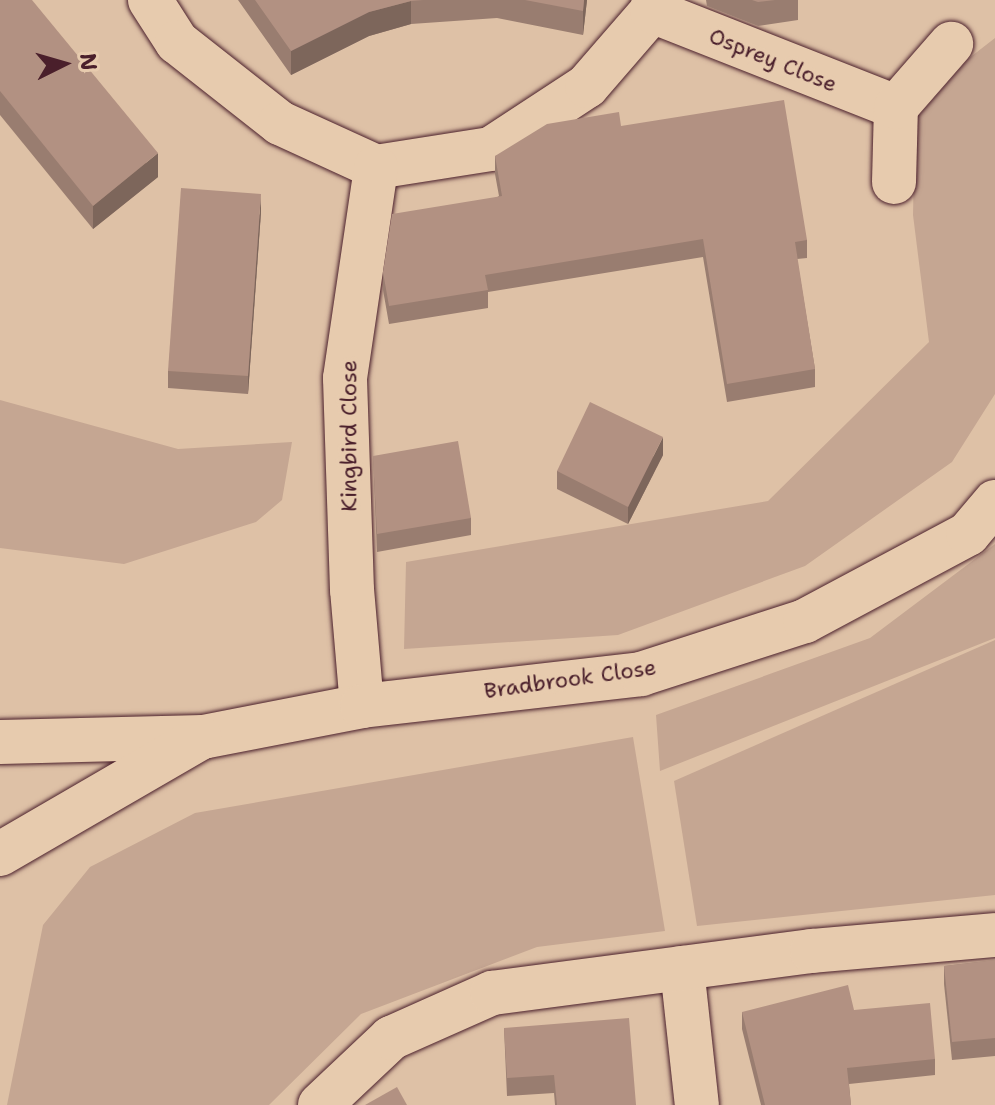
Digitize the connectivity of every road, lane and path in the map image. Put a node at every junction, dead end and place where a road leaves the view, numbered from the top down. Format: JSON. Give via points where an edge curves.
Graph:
{"nodes":[{"id":1,"x":150,"y":0,"type":"edge"},
{"id":2,"x":653,"y":6,"type":"edge"},
{"id":3,"x":951,"y":44,"type":"dead end"},
{"id":4,"x":896,"y":107,"type":"junction"},
{"id":5,"x":376,"y":167,"type":"junction"},
{"id":6,"x":894,"y":182,"type":"dead end"},
{"id":7,"x":995,"y":502,"type":"edge"},
{"id":8,"x":362,"y":706,"type":"junction"},
{"id":9,"x":203,"y":737,"type":"junction"},
{"id":10,"x":0,"y":742,"type":"edge"},
{"id":11,"x":0,"y":854,"type":"edge"},
{"id":12,"x":995,"y":935,"type":"edge"},
{"id":13,"x":682,"y":968,"type":"junction"},
{"id":14,"x":320,"y":1105,"type":"edge"},
{"id":15,"x":697,"y":1105,"type":"edge"}],
"edges":[{"from":1,"to":5,"type":"street","via":[[177,42],[280,123]]},
{"from":2,"to":4,"type":"street","name":"Osprey Close"},
{"from":2,"to":5,"type":"street","via":[[587,86],[491,149]]},
{"from":3,"to":4,"type":"street"},
{"from":4,"to":6,"type":"street"},
{"from":5,"to":8,"type":"street","name":"Kingbird Close","via":[[345,378]]},
{"from":7,"to":8,"type":"street","name":"Bradbrook Close","via":[[968,534],[805,621],[641,674]]},
{"from":8,"to":9,"type":"street","name":"Bradbrook Close"},
{"from":9,"to":10,"type":"street","name":"Bradbrook Close"},
{"from":9,"to":11,"type":"street","name":"Bradbrook Close"},
{"from":12,"to":13,"type":"street"},
{"from":13,"to":14,"type":"street","via":[[492,993],[391,1038]]},
{"from":13,"to":15,"type":"street"}]}
